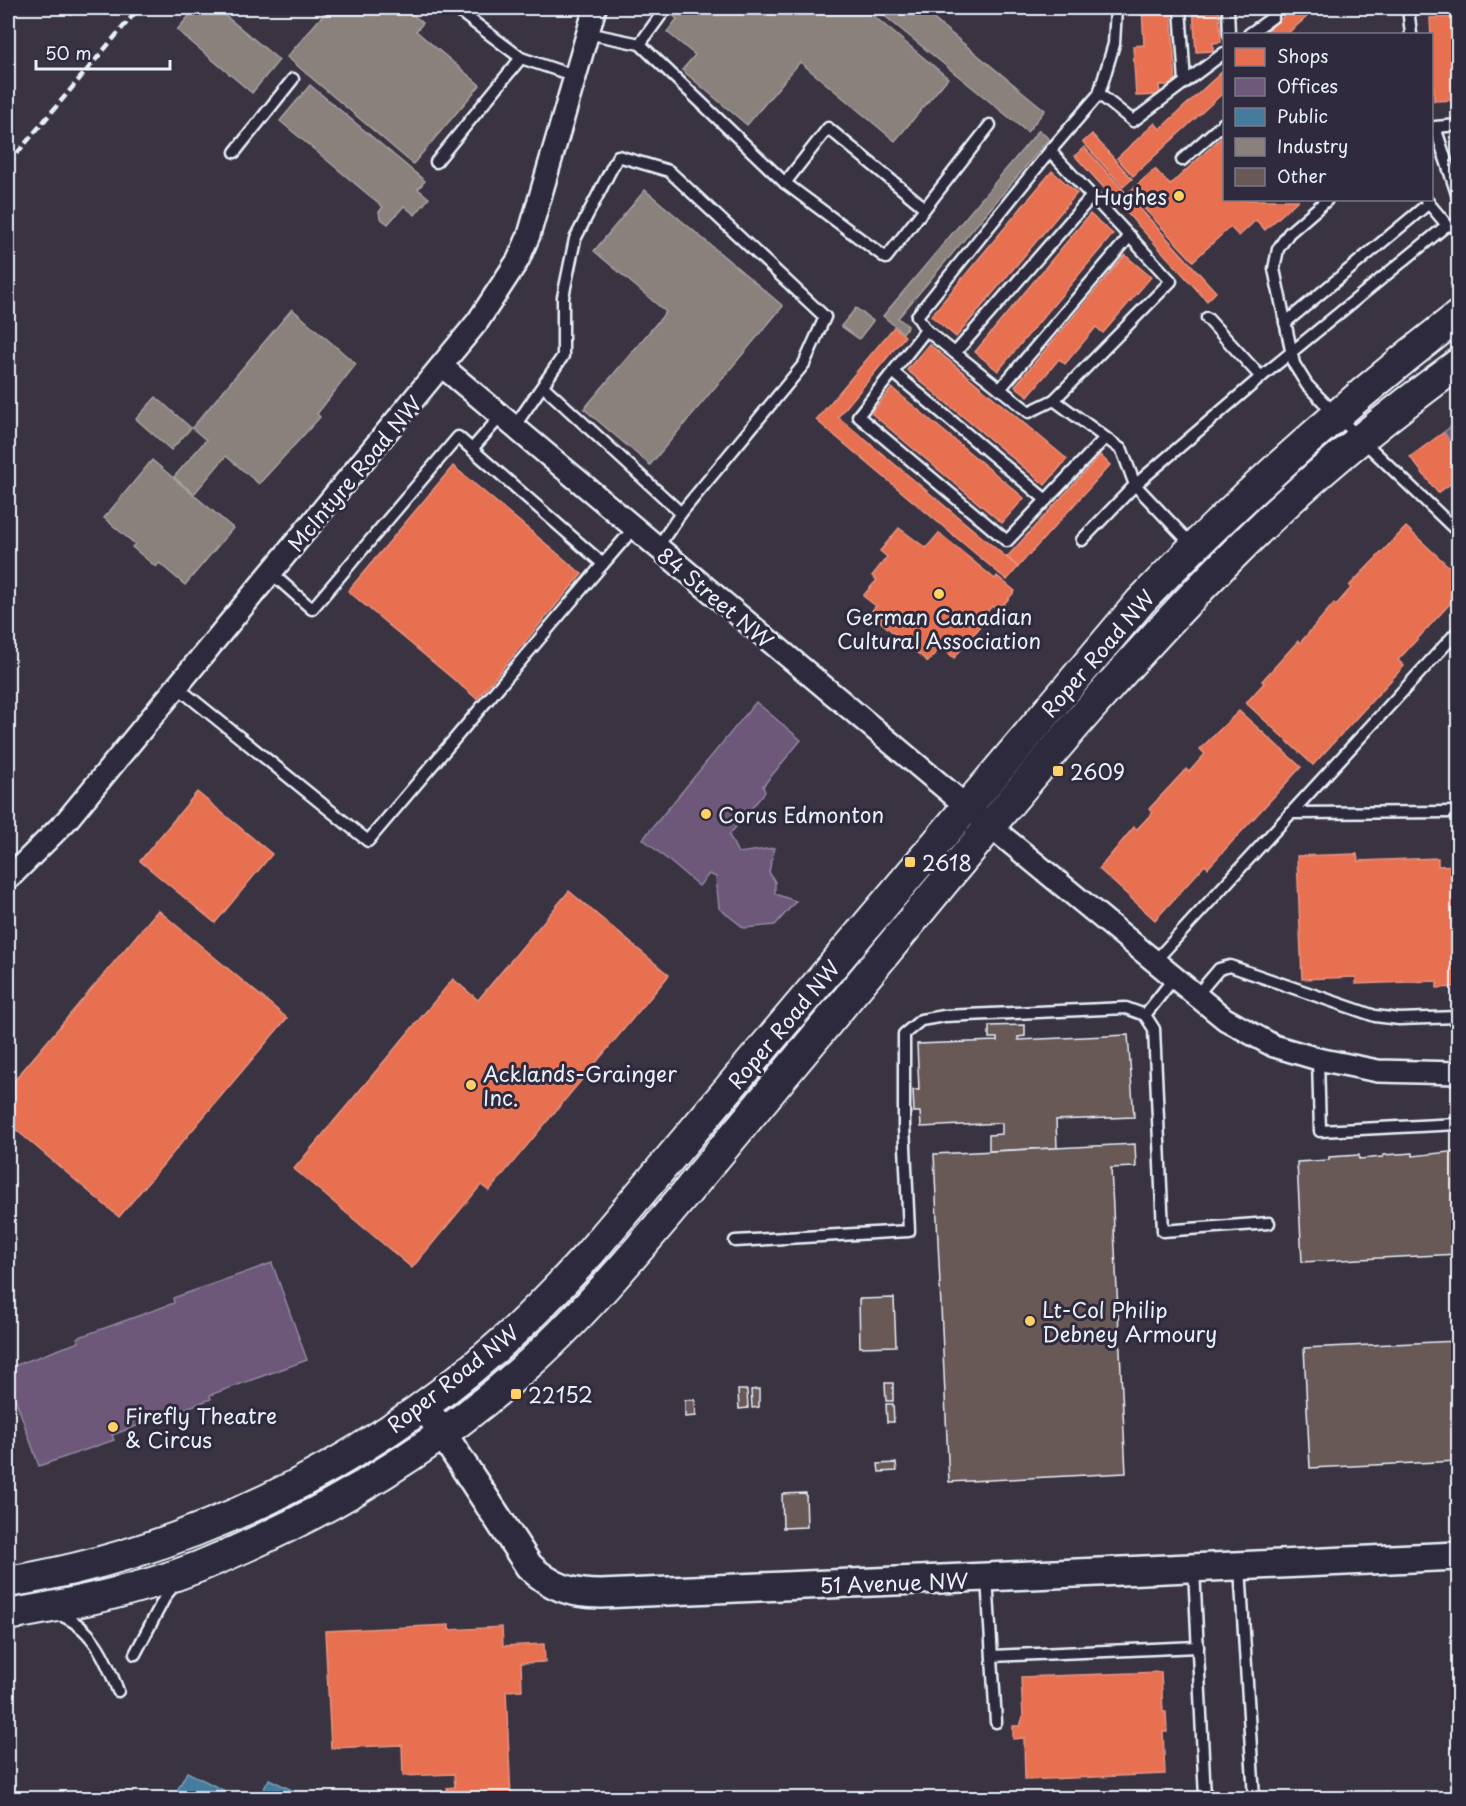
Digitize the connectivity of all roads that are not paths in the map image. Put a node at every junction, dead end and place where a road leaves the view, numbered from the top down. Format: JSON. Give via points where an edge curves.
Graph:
{"nodes":[{"id":1,"x":455,"y":8,"type":"edge"},
{"id":2,"x":595,"y":8,"type":"edge"},
{"id":3,"x":666,"y":8,"type":"edge"},
{"id":4,"x":1116,"y":8,"type":"edge"},
{"id":5,"x":1180,"y":8,"type":"edge"},
{"id":6,"x":1228,"y":8,"type":"edge"},
{"id":7,"x":1273,"y":8,"type":"edge"},
{"id":8,"x":1408,"y":8,"type":"edge"},
{"id":9,"x":587,"y":33,"type":"junction"},
{"id":10,"x":1229,"y":33,"type":"edge"},
{"id":11,"x":1250,"y":33,"type":"edge"},
{"id":12,"x":1411,"y":33,"type":"edge"},
{"id":13,"x":640,"y":44,"type":"junction"},
{"id":14,"x":1223,"y":54,"type":"edge"},
{"id":15,"x":521,"y":58,"type":"junction"},
{"id":16,"x":575,"y":76,"type":"junction"},
{"id":17,"x":293,"y":79,"type":"dead end"},
{"id":18,"x":1185,"y":82,"type":"junction"},
{"id":19,"x":1099,"y":94,"type":"junction"},
{"id":20,"x":1223,"y":124,"type":"edge"},
{"id":21,"x":1433,"y":124,"type":"edge"},
{"id":22,"x":990,"y":125,"type":"dead end"},
{"id":23,"x":1458,"y":125,"type":"edge"},
{"id":24,"x":1050,"y":151,"type":"junction"},
{"id":25,"x":235,"y":152,"type":"dead end"},
{"id":26,"x":1182,"y":160,"type":"dead end"},
{"id":27,"x":436,"y":162,"type":"dead end"},
{"id":28,"x":785,"y":183,"type":"junction"},
{"id":29,"x":1092,"y":196,"type":"junction"},
{"id":30,"x":1458,"y":196,"type":"edge"},
{"id":31,"x":1326,"y":201,"type":"edge"},
{"id":32,"x":1427,"y":201,"type":"edge"},
{"id":33,"x":925,"y":208,"type":"junction"},
{"id":34,"x":1453,"y":226,"type":"edge"},
{"id":35,"x":1130,"y":236,"type":"junction"},
{"id":36,"x":1458,"y":316,"type":"edge"},
{"id":37,"x":1207,"y":318,"type":"dead end"},
{"id":38,"x":1285,"y":323,"type":"junction"},
{"id":39,"x":926,"y":330,"type":"junction"},
{"id":40,"x":955,"y":352,"type":"junction"},
{"id":41,"x":1291,"y":352,"type":"junction"},
{"id":42,"x":1458,"y":364,"type":"edge"},
{"id":43,"x":443,"y":367,"type":"junction"},
{"id":44,"x":893,"y":372,"type":"junction"},
{"id":45,"x":1261,"y":376,"type":"junction"},
{"id":46,"x":544,"y":387,"type":"junction"},
{"id":47,"x":1000,"y":389,"type":"junction"},
{"id":48,"x":1054,"y":400,"type":"junction"},
{"id":49,"x":1337,"y":416,"type":"junction"},
{"id":50,"x":508,"y":422,"type":"junction"},
{"id":51,"x":1105,"y":438,"type":"junction"},
{"id":52,"x":1362,"y":439,"type":"junction"},
{"id":53,"x":472,"y":449,"type":"junction"},
{"id":54,"x":1134,"y":485,"type":"junction"},
{"id":55,"x":1046,"y":500,"type":"junction"},
{"id":56,"x":681,"y":513,"type":"junction"},
{"id":57,"x":633,"y":528,"type":"junction"},
{"id":58,"x":1458,"y":530,"type":"edge"},
{"id":59,"x":1082,"y":540,"type":"dead end"},
{"id":60,"x":1194,"y":546,"type":"junction"},
{"id":61,"x":657,"y":548,"type":"junction"},
{"id":62,"x":603,"y":564,"type":"junction"},
{"id":63,"x":270,"y":572,"type":"junction"},
{"id":64,"x":1458,"y":631,"type":"edge"},
{"id":65,"x":176,"y":686,"type":"junction"},
{"id":66,"x":967,"y":806,"type":"junction"},
{"id":67,"x":1458,"y":812,"type":"edge"},
{"id":68,"x":1290,"y":813,"type":"junction"},
{"id":69,"x":990,"y":826,"type":"junction"},
{"id":70,"x":8,"y":879,"type":"edge"},
{"id":71,"x":1155,"y":961,"type":"junction"},
{"id":72,"x":1174,"y":978,"type":"junction"},
{"id":73,"x":1196,"y":996,"type":"junction"},
{"id":74,"x":1145,"y":1015,"type":"junction"},
{"id":75,"x":1458,"y":1017,"type":"edge"},
{"id":76,"x":1318,"y":1059,"type":"junction"},
{"id":77,"x":1458,"y":1073,"type":"edge"},
{"id":78,"x":1458,"y":1124,"type":"edge"},
{"id":79,"x":1269,"y":1223,"type":"dead end"},
{"id":80,"x":735,"y":1241,"type":"dead end"},
{"id":81,"x":424,"y":1405,"type":"junction"},
{"id":82,"x":443,"y":1434,"type":"junction"},
{"id":83,"x":1458,"y":1556,"type":"edge"},
{"id":84,"x":1240,"y":1567,"type":"junction"},
{"id":85,"x":196,"y":1568,"type":"junction"},
{"id":86,"x":1194,"y":1569,"type":"junction"},
{"id":87,"x":987,"y":1578,"type":"junction"},
{"id":88,"x":8,"y":1582,"type":"edge"},
{"id":89,"x":39,"y":1610,"type":"junction"},
{"id":90,"x":8,"y":1615,"type":"edge"},
{"id":91,"x":1197,"y":1647,"type":"junction"},
{"id":92,"x":135,"y":1654,"type":"dead end"},
{"id":93,"x":992,"y":1656,"type":"junction"},
{"id":94,"x":118,"y":1691,"type":"dead end"},
{"id":95,"x":996,"y":1722,"type":"dead end"},
{"id":96,"x":1205,"y":1798,"type":"edge"},
{"id":97,"x":1254,"y":1798,"type":"edge"}],
"edges":[{"from":1,"to":15,"type":"lane"},
{"from":2,"to":9,"type":"street","name":"McIntyre Road NW"},
{"from":3,"to":13,"type":"lane"},
{"from":4,"to":19,"type":"lane","via":[[1114,44]]},
{"from":5,"to":18,"type":"lane"},
{"from":6,"to":10,"type":"lane"},
{"from":7,"to":11,"type":"lane","via":[[1273,17]]},
{"from":8,"to":12,"type":"lane"},
{"from":9,"to":13,"type":"lane"},
{"from":9,"to":16,"type":"street","name":"McIntyre Road NW"},
{"from":13,"to":28,"type":"lane"},
{"from":14,"to":18,"type":"lane"},
{"from":15,"to":16,"type":"lane"},
{"from":15,"to":27,"type":"lane"},
{"from":16,"to":43,"type":"street","name":"McIntyre Road NW","via":[[525,243],[478,321]]},
{"from":17,"to":25,"type":"lane"},
{"from":18,"to":19,"type":"lane","via":[[1133,121]]},
{"from":19,"to":24,"type":"lane"},
{"from":20,"to":26,"type":"lane"},
{"from":21,"to":23,"type":"lane"},
{"from":21,"to":30,"type":"lane"},
{"from":22,"to":33,"type":"lane"},
{"from":24,"to":29,"type":"lane"},
{"from":24,"to":39,"type":"lane","via":[[917,316]]},
{"from":28,"to":33,"type":"lane","via":[[886,258]]},
{"from":28,"to":33,"type":"lane","via":[[828,128]]},
{"from":29,"to":35,"type":"lane"},
{"from":29,"to":40,"type":"lane"},
{"from":31,"to":38,"type":"lane","via":[[1289,233],[1278,249],[1275,269]]},
{"from":32,"to":34,"type":"lane"},
{"from":32,"to":38,"type":"lane"},
{"from":34,"to":41,"type":"lane"},
{"from":35,"to":47,"type":"lane"},
{"from":35,"to":48,"type":"lane","via":[[1171,281]]},
{"from":36,"to":49,"type":"main road","name":"Roper Road NW"},
{"from":37,"to":45,"type":"lane"},
{"from":38,"to":41,"type":"lane"},
{"from":39,"to":40,"type":"lane"},
{"from":39,"to":44,"type":"lane"},
{"from":40,"to":47,"type":"lane"},
{"from":41,"to":45,"type":"lane"},
{"from":41,"to":49,"type":"lane","via":[[1298,373]]},
{"from":42,"to":52,"type":"main road","name":"Roper Road NW"},
{"from":43,"to":50,"type":"street","name":"84 Street NW"},
{"from":43,"to":63,"type":"street","name":"McIntyre Road NW"},
{"from":44,"to":55,"type":"lane"},
{"from":44,"to":55,"type":"lane","via":[[858,416],[1007,541]]},
{"from":45,"to":54,"type":"lane"},
{"from":46,"to":50,"type":"lane"},
{"from":46,"to":56,"type":"lane"},
{"from":46,"to":56,"type":"lane","via":[[563,356],[563,297],[575,239],[618,156],[669,171],[825,318],[804,364]]},
{"from":47,"to":48,"type":"lane","via":[[1029,412]]},
{"from":48,"to":51,"type":"lane"},
{"from":49,"to":52,"type":"lane"},
{"from":49,"to":60,"type":"main road","name":"Roper Road NW"},
{"from":50,"to":53,"type":"lane"},
{"from":50,"to":57,"type":"street","name":"84 Street NW"},
{"from":51,"to":54,"type":"lane","via":[[1122,450]]},
{"from":51,"to":55,"type":"lane"},
{"from":52,"to":58,"type":"lane"},
{"from":52,"to":69,"type":"main road","name":"Roper Road NW","via":[[1276,513],[1187,602]]},
{"from":53,"to":62,"type":"lane"},
{"from":53,"to":63,"type":"lane","via":[[458,437],[312,609]]},
{"from":54,"to":59,"type":"lane"},
{"from":54,"to":60,"type":"lane"},
{"from":56,"to":61,"type":"lane"},
{"from":57,"to":61,"type":"street","name":"84 Street NW"},
{"from":57,"to":62,"type":"lane"},
{"from":60,"to":66,"type":"main road","name":"Roper Road NW","via":[[1082,668]]},
{"from":61,"to":66,"type":"street","name":"84 Street NW"},
{"from":62,"to":65,"type":"lane","via":[[368,841]]},
{"from":63,"to":65,"type":"street","name":"McIntyre Road NW"},
{"from":64,"to":68,"type":"lane"},
{"from":65,"to":70,"type":"street","name":"McIntyre Road NW","via":[[67,820]]},
{"from":66,"to":69,"type":"street","name":"84 Street NW"},
{"from":66,"to":81,"type":"main road","name":"Roper Road NW","via":[[583,1261],[496,1348]]},
{"from":67,"to":68,"type":"lane"},
{"from":68,"to":71,"type":"lane"},
{"from":69,"to":71,"type":"street","name":"84 Street NW"},
{"from":69,"to":82,"type":"main road","name":"Roper Road NW","via":[[613,1278],[530,1362]]},
{"from":71,"to":72,"type":"street","name":"84 Street NW"},
{"from":72,"to":73,"type":"street","name":"84 Street NW"},
{"from":72,"to":74,"type":"lane"},
{"from":73,"to":75,"type":"lane","via":[[1219,969],[1230,966],[1375,1016]]},
{"from":73,"to":76,"type":"street","name":"84 Street NW","via":[[1249,1034]]},
{"from":74,"to":79,"type":"lane","via":[[1154,1029],[1163,1231]]},
{"from":74,"to":80,"type":"lane","via":[[1126,1008],[921,1020],[904,1034],[909,1231]]},
{"from":76,"to":77,"type":"street","name":"84 Street NW","via":[[1378,1071]]},
{"from":76,"to":78,"type":"lane","via":[[1320,1131]]},
{"from":81,"to":82,"type":"street","name":"51 Avenue NW"},
{"from":81,"to":88,"type":"main road","name":"Roper Road NW","via":[[319,1472],[224,1518],[122,1555]]},
{"from":82,"to":85,"type":"main road","name":"Roper Road NW","via":[[348,1494]]},
{"from":82,"to":87,"type":"street","name":"51 Avenue NW","via":[[529,1566],[551,1585],[573,1593]]},
{"from":83,"to":84,"type":"street","name":"51 Avenue NW"},
{"from":84,"to":86,"type":"street","name":"51 Avenue NW"},
{"from":84,"to":97,"type":"lane"},
{"from":85,"to":89,"type":"main road","name":"Roper Road NW"},
{"from":85,"to":92,"type":"lane","via":[[166,1595]]},
{"from":86,"to":87,"type":"street","name":"51 Avenue NW"},
{"from":86,"to":91,"type":"lane"},
{"from":87,"to":93,"type":"lane"},
{"from":89,"to":90,"type":"main road","name":"Roper Road NW"},
{"from":89,"to":94,"type":"lane","via":[[69,1618],[88,1634],[105,1659]]},
{"from":91,"to":93,"type":"lane"},
{"from":91,"to":96,"type":"lane"},
{"from":93,"to":95,"type":"lane"}]}
